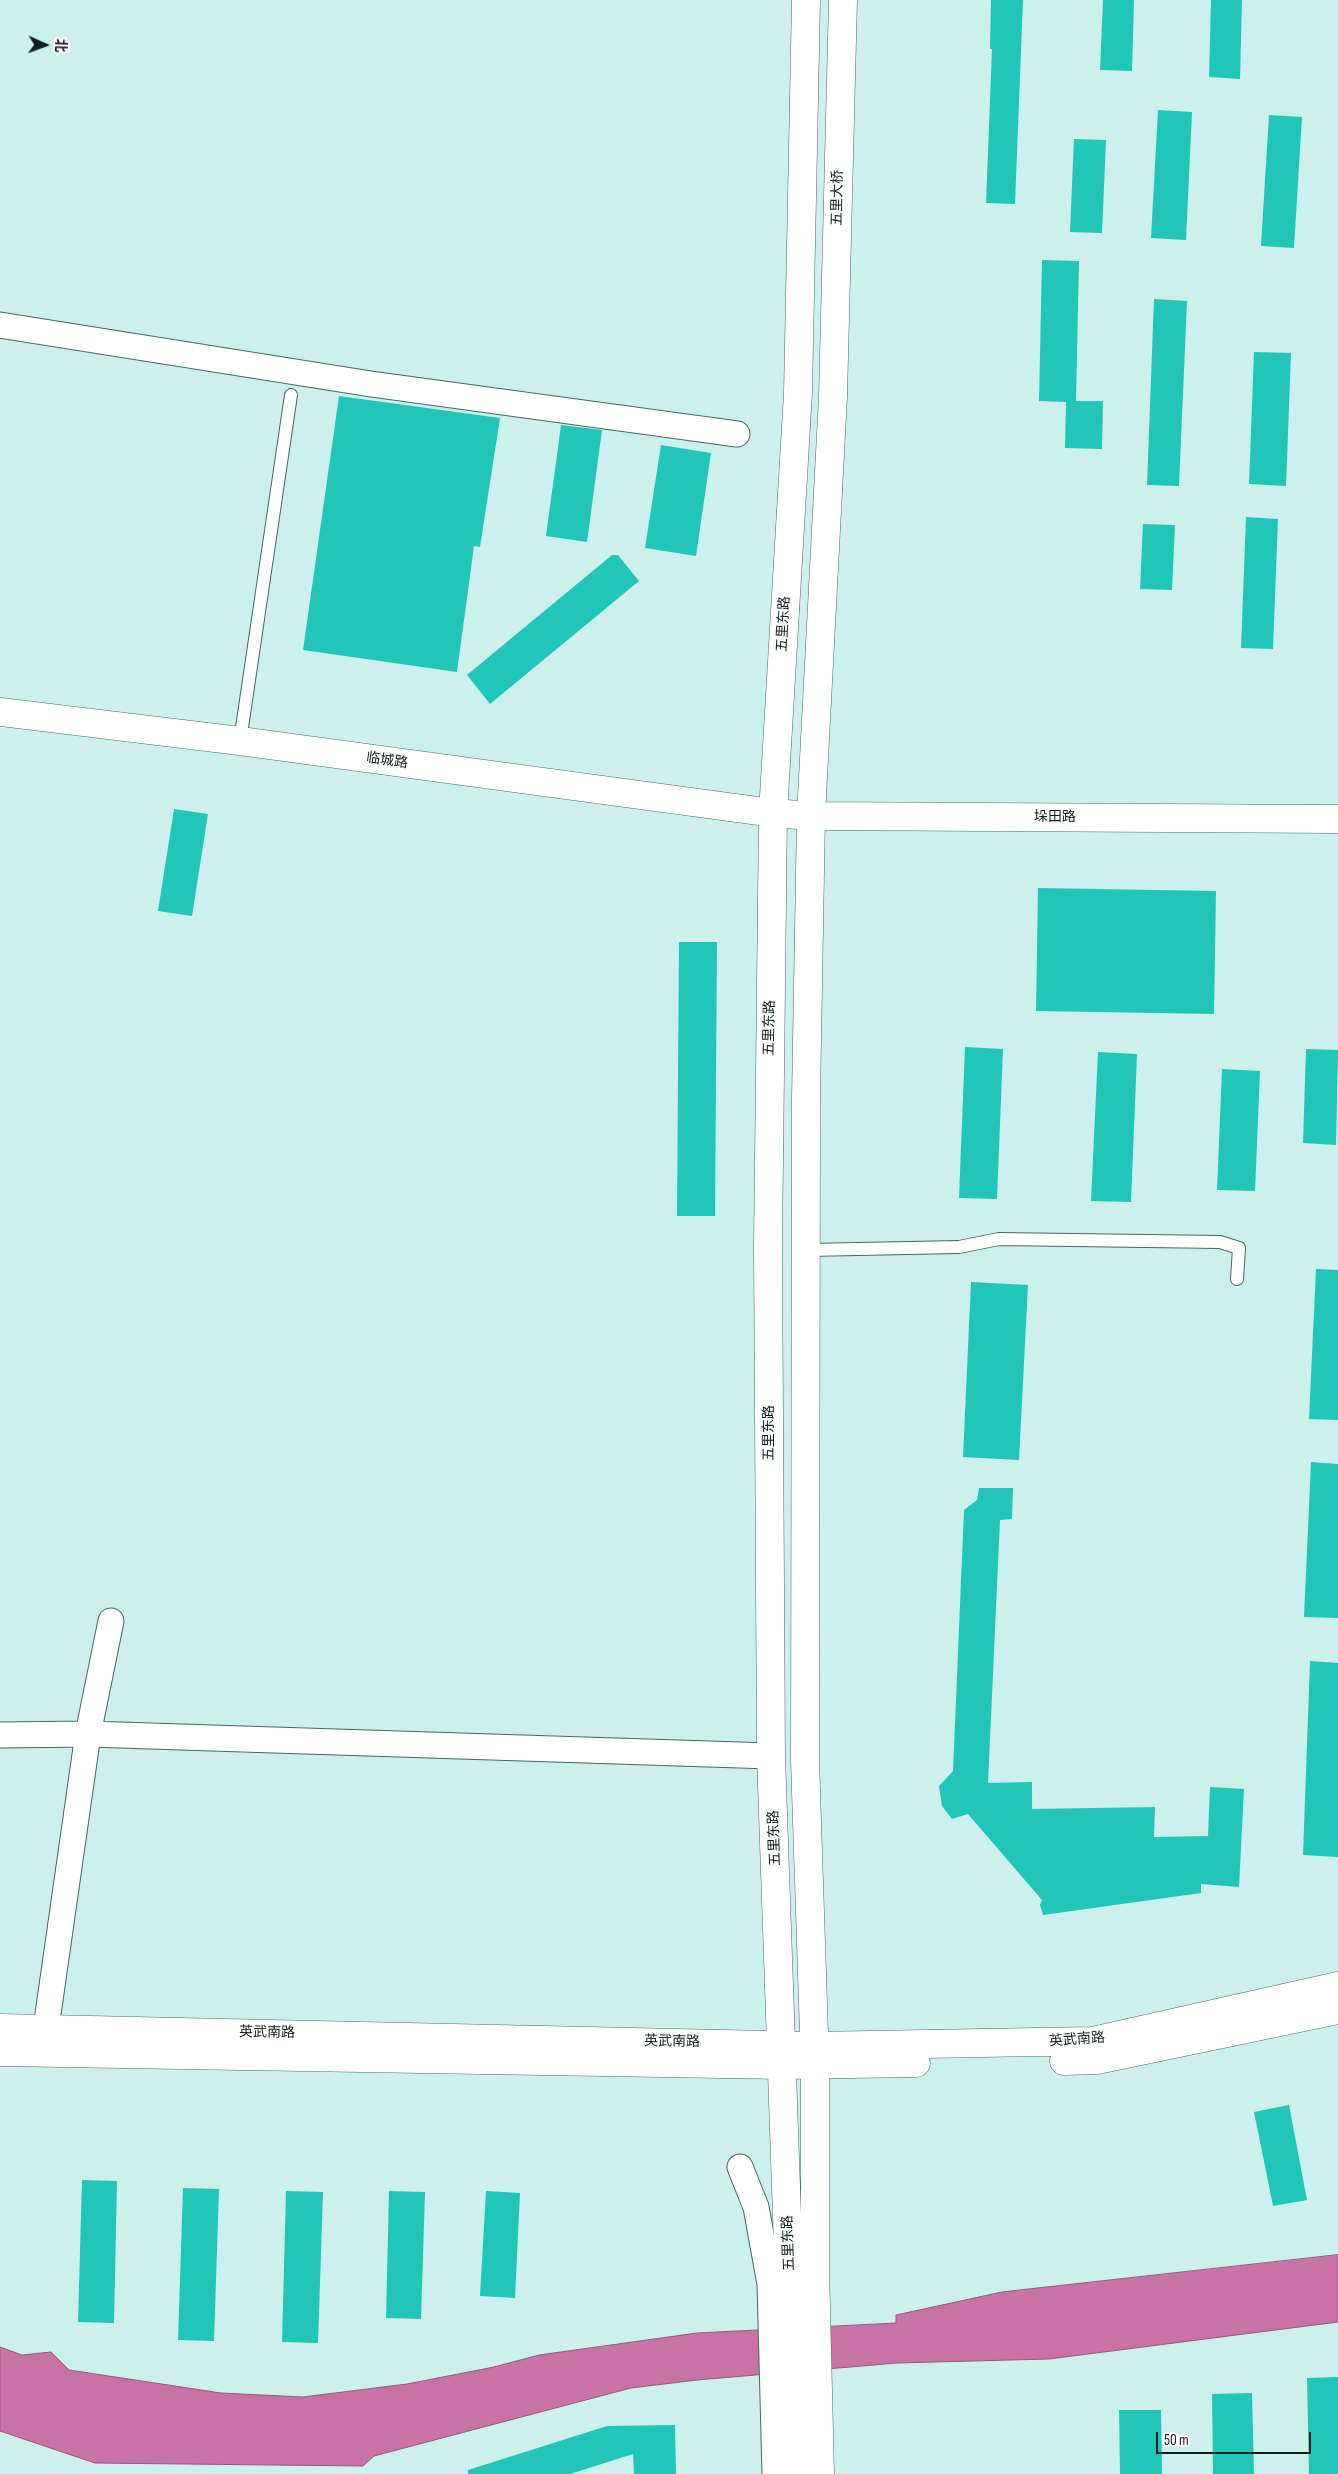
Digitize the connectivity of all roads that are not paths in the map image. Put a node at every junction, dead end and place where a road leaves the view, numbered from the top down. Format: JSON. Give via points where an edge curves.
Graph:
{"nodes":[{"id":1,"x":806,"y":0,"type":"edge"},
{"id":2,"x":843,"y":0,"type":"edge"},
{"id":3,"x":0,"y":325,"type":"edge"},
{"id":4,"x":291,"y":395,"type":"dead end"},
{"id":5,"x":833,"y":396,"type":"joint"},
{"id":6,"x":737,"y":434,"type":"dead end"},
{"id":7,"x":0,"y":712,"type":"edge"},
{"id":8,"x":240,"y":741,"type":"junction"},
{"id":9,"x":772,"y":813,"type":"junction"},
{"id":10,"x":811,"y":816,"type":"junction"},
{"id":11,"x":1338,"y":818,"type":"edge"},
{"id":12,"x":807,"y":1250,"type":"junction"},
{"id":13,"x":1237,"y":1279,"type":"dead end"},
{"id":14,"x":111,"y":1621,"type":"dead end"},
{"id":15,"x":88,"y":1734,"type":"junction"},
{"id":16,"x":0,"y":1735,"type":"edge"},
{"id":17,"x":772,"y":1756,"type":"junction"},
{"id":18,"x":1338,"y":1986,"type":"edge"},
{"id":19,"x":1338,"y":2010,"type":"edge"},
{"id":20,"x":0,"y":2028,"type":"edge"},
{"id":21,"x":46,"y":2028,"type":"junction"},
{"id":22,"x":0,"y":2052,"type":"edge"},
{"id":23,"x":783,"y":2055,"type":"junction"},
{"id":24,"x":814,"y":2056,"type":"junction"},
{"id":25,"x":740,"y":2167,"type":"dead end"},
{"id":26,"x":803,"y":2263,"type":"junction"},
{"id":27,"x":795,"y":2397,"type":"junction"},
{"id":28,"x":775,"y":2474,"type":"edge"},
{"id":29,"x":796,"y":2474,"type":"edge"},
{"id":30,"x":820,"y":2474,"type":"edge"}],
"edges":[{"from":1,"to":9,"type":"main road","name":"五里东路","via":[[798,393]]},
{"from":2,"to":5,"type":"main road","name":"五里大桥"},
{"from":3,"to":6,"type":"street","via":[[372,384]]},
{"from":4,"to":8,"type":"lane"},
{"from":5,"to":10,"type":"main road","name":"五里东路"},
{"from":7,"to":8,"type":"main road","name":"临城路"},
{"from":8,"to":9,"type":"main road","name":"临城路"},
{"from":9,"to":10,"type":"main road","name":"垛田路"},
{"from":9,"to":17,"type":"main road","name":"五里东路","via":[[768,1246]]},
{"from":10,"to":11,"type":"main road","name":"垛田路"},
{"from":10,"to":12,"type":"main road","name":"五里东路"},
{"from":12,"to":13,"type":"lane","via":[[959,1247],[999,1239],[1220,1242],[1239,1248]]},
{"from":12,"to":24,"type":"main road","name":"五里东路","via":[[805,1760]]},
{"from":14,"to":15,"type":"street"},
{"from":15,"to":16,"type":"street"},
{"from":15,"to":17,"type":"street"},
{"from":15,"to":21,"type":"street"},
{"from":17,"to":23,"type":"main road","name":"五里东路"},
{"from":18,"to":24,"type":"main road","name":"英武南路","via":[[1093,2041]]},
{"from":19,"to":24,"type":"main road","name":"英武南路","via":[[1098,2060]]},
{"from":20,"to":21,"type":"main road","name":"英武南路"},
{"from":21,"to":23,"type":"main road","name":"英武南路"},
{"from":22,"to":23,"type":"main road","name":"英武南路"},
{"from":23,"to":24,"type":"main road","name":"英武南路"},
{"from":23,"to":26,"type":"main road","name":"五里东路"},
{"from":24,"to":26,"type":"main road","name":"五里东路"},
{"from":25,"to":27,"type":"street","via":[[756,2206]]},
{"from":26,"to":27,"type":"main road","name":"五里东路"},
{"from":27,"to":28,"type":"street"},
{"from":27,"to":29,"type":"main road","name":"五里东路"},
{"from":27,"to":30,"type":"main road","name":"五里东路"}]}
